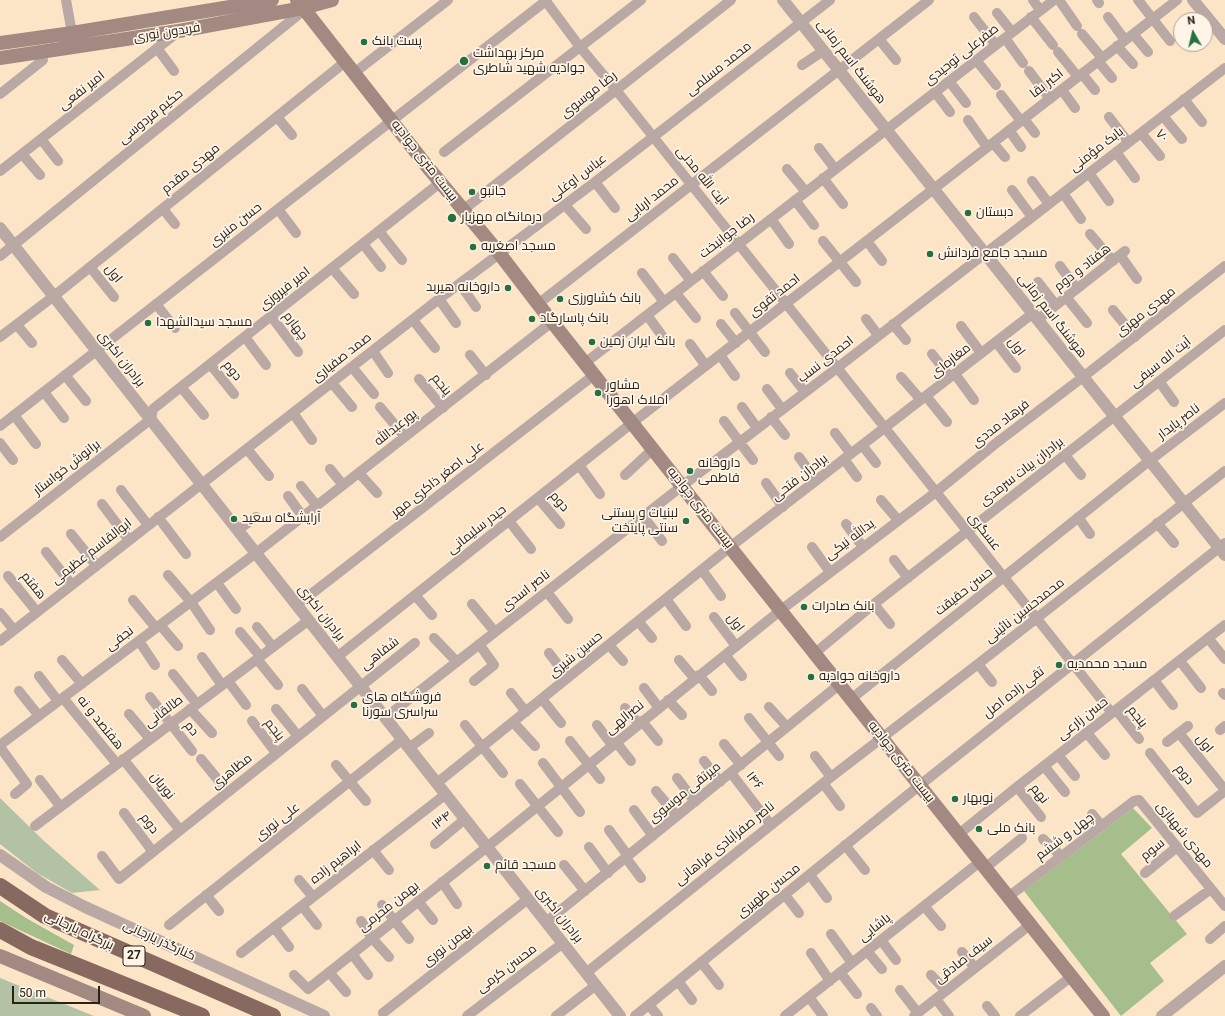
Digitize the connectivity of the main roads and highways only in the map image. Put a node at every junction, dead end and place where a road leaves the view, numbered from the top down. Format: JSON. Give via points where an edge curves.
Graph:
{"nodes":[{"id":1,"x":272,"y":0,"type":"edge"},
{"id":2,"x":332,"y":0,"type":"edge"},
{"id":3,"x":301,"y":6,"type":"edge"},
{"id":4,"x":72,"y":33,"type":"junction"},
{"id":5,"x":0,"y":43,"type":"edge"},
{"id":6,"x":75,"y":48,"type":"junction"},
{"id":7,"x":0,"y":58,"type":"edge"},
{"id":8,"x":0,"y":886,"type":"edge"},
{"id":9,"x":0,"y":930,"type":"edge"},
{"id":10,"x":0,"y":956,"type":"edge"},
{"id":11,"x":144,"y":1016,"type":"edge"},
{"id":12,"x":202,"y":1016,"type":"edge"},
{"id":13,"x":272,"y":1016,"type":"edge"},
{"id":14,"x":1104,"y":1016,"type":"edge"}],
"edges":[{"from":1,"to":4,"type":"main road","name":"فریدون نوری"},
{"from":2,"to":3,"type":"main road","name":"فریدون نوری"},
{"from":3,"to":6,"type":"main road","name":"فریدون نوری","via":[[180,31]]},
{"from":3,"to":14,"type":"main road","name":"بیست متری جوادیه"},
{"from":4,"to":5,"type":"main road","name":"فریدون نوری"},
{"from":4,"to":6,"type":"main road"},
{"from":6,"to":7,"type":"main road","name":"فریدون نوری"},
{"from":8,"to":13,"type":"highway","name":"بزرگراه یارجانی","number":"27","via":[[45,916]]},
{"from":9,"to":12,"type":"highway","number":"27","via":[[31,948]]},
{"from":10,"to":11,"type":"main road"}]}
